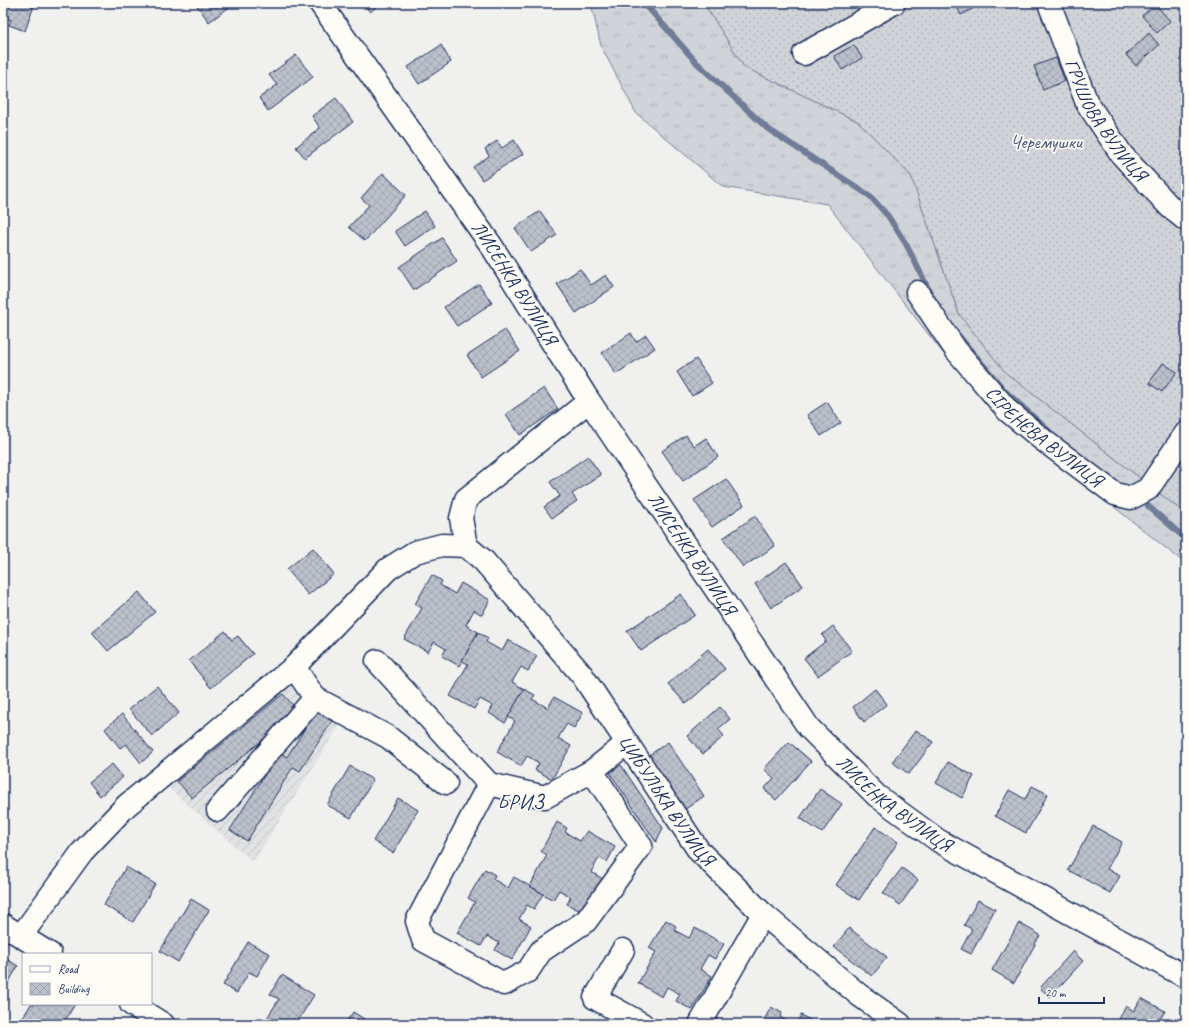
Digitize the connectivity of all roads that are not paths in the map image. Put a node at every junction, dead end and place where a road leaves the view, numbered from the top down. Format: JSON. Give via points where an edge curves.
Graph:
{"nodes":[{"id":1,"x":320,"y":3,"type":"edge"},
{"id":2,"x":894,"y":3,"type":"edge"},
{"id":3,"x":1049,"y":3,"type":"edge"},
{"id":4,"x":804,"y":54,"type":"dead end"},
{"id":5,"x":1186,"y":220,"type":"edge"},
{"id":6,"x":917,"y":292,"type":"dead end"},
{"id":7,"x":589,"y":401,"type":"junction"},
{"id":8,"x":1186,"y":433,"type":"edge"},
{"id":9,"x":466,"y":546,"type":"junction"},
{"id":10,"x":377,"y":661,"type":"dead end"},
{"id":11,"x":294,"y":668,"type":"junction"},
{"id":12,"x":315,"y":698,"type":"junction"},
{"id":13,"x":627,"y":743,"type":"junction"},
{"id":14,"x":592,"y":770,"type":"junction"},
{"id":15,"x":446,"y":783,"type":"dead end"},
{"id":16,"x":489,"y":784,"type":"junction"},
{"id":17,"x":218,"y":810,"type":"dead end"},
{"id":18,"x":762,"y":914,"type":"junction"},
{"id":19,"x":12,"y":931,"type":"edge"},
{"id":20,"x":622,"y":950,"type":"dead end"},
{"id":21,"x":48,"y":953,"type":"edge"},
{"id":22,"x":1186,"y":977,"type":"edge"},
{"id":23,"x":133,"y":1005,"type":"edge"},
{"id":24,"x":164,"y":1024,"type":"edge"},
{"id":25,"x":642,"y":1024,"type":"edge"},
{"id":26,"x":700,"y":1024,"type":"edge"},
{"id":27,"x":900,"y":1024,"type":"edge"}],
"edges":[{"from":1,"to":7,"type":"street","name":"ЛИСЕНКА ВУЛИЦЯ","via":[[491,245]]},
{"from":2,"to":4,"type":"street"},
{"from":3,"to":5,"type":"street","name":"ГРУШОВА ВУЛИЦЯ","via":[[1088,103],[1122,155],[1170,207]]},
{"from":6,"to":8,"type":"street","name":"СІРЕНЄВА ВУЛИЦЯ","via":[[956,350],[1008,411],[1115,494],[1131,498],[1148,489]]},
{"from":7,"to":9,"type":"street","via":[[466,499],[461,518]]},
{"from":7,"to":22,"type":"street","name":"ЛИСЕНКА ВУЛИЦЯ","via":[[808,728],[877,796],[939,841]]},
{"from":9,"to":11,"type":"street","via":[[442,545],[415,552],[388,569]]},
{"from":9,"to":13,"type":"street","name":"ЦИБУЛЬКА ВУЛИЦЯ","via":[[483,560],[582,675]]},
{"from":10,"to":16,"type":"street"},
{"from":11,"to":12,"type":"street"},
{"from":11,"to":19,"type":"street","via":[[126,806]]},
{"from":12,"to":15,"type":"street","via":[[388,737]]},
{"from":12,"to":17,"type":"street"},
{"from":13,"to":14,"type":"street"},
{"from":13,"to":18,"type":"street","name":"ЦИБУЛЬКА ВУЛИЦЯ","via":[[699,851]]},
{"from":14,"to":16,"type":"street","via":[[545,797]]},
{"from":14,"to":16,"type":"street","via":[[641,846],[586,921],[541,951],[528,971],[504,984],[423,940],[417,921]]},
{"from":18,"to":26,"type":"street"},
{"from":18,"to":27,"type":"street","name":"ЦИБУЛЬКА ВУЛИЦЯ","via":[[859,995]]},
{"from":19,"to":21,"type":"street"},
{"from":20,"to":25,"type":"street","via":[[595,998]]},
{"from":23,"to":24,"type":"street"}]}
